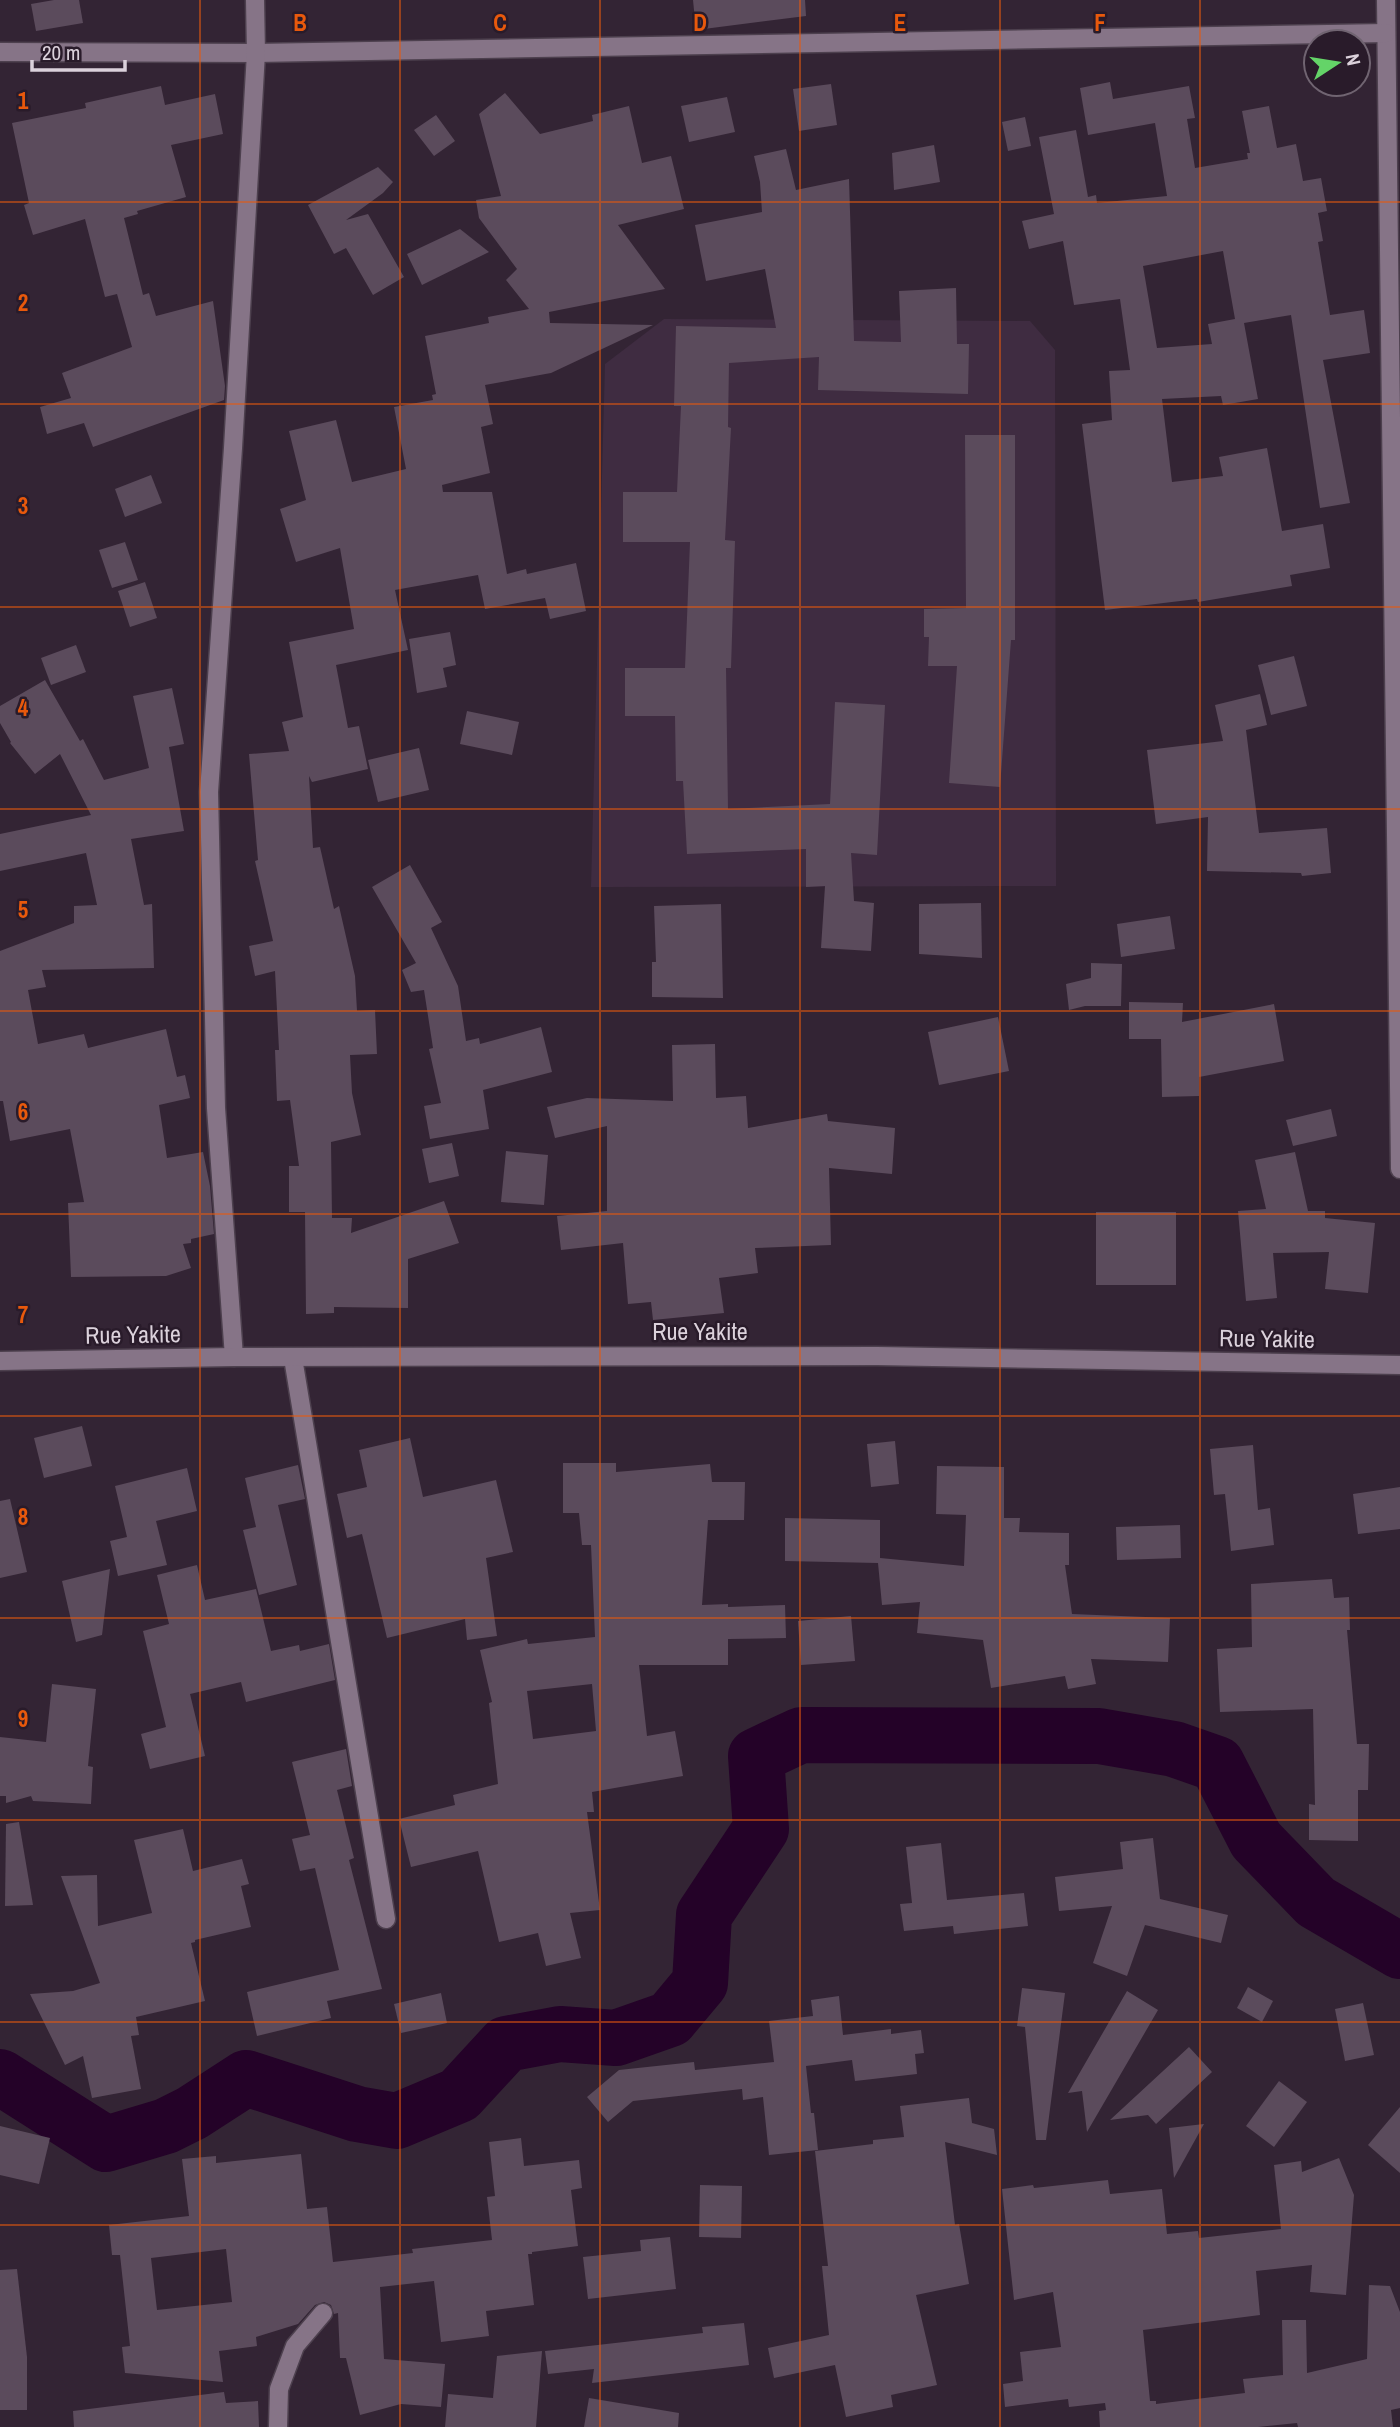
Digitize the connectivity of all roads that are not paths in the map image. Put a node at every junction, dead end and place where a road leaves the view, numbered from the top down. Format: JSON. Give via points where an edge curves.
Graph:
{"nodes":[{"id":1,"x":255,"y":0,"type":"edge"},
{"id":2,"x":1386,"y":0,"type":"edge"},
{"id":3,"x":1386,"y":33,"type":"junction"},
{"id":4,"x":0,"y":52,"type":"edge"},
{"id":5,"x":256,"y":53,"type":"junction"},
{"id":6,"x":1400,"y":1169,"type":"edge"},
{"id":7,"x":234,"y":1357,"type":"junction"},
{"id":8,"x":293,"y":1358,"type":"junction"},
{"id":9,"x":0,"y":1361,"type":"edge"},
{"id":10,"x":1400,"y":1365,"type":"edge"},
{"id":11,"x":386,"y":1919,"type":"dead end"},
{"id":12,"x":323,"y":2313,"type":"dead end"},
{"id":13,"x":278,"y":2427,"type":"edge"}],
"edges":[{"from":1,"to":5,"type":"street"},
{"from":2,"to":3,"type":"street"},
{"from":3,"to":5,"type":"street"},
{"from":3,"to":6,"type":"street"},
{"from":4,"to":5,"type":"street"},
{"from":5,"to":7,"type":"street","via":[[209,792],[216,1108]]},
{"from":7,"to":8,"type":"street","name":"Rue Yakite"},
{"from":7,"to":9,"type":"street","name":"Rue Yakite"},
{"from":8,"to":10,"type":"street","name":"Rue Yakite","via":[[877,1356]]},
{"from":8,"to":11,"type":"street"},
{"from":12,"to":13,"type":"street","via":[[295,2346],[279,2389]]}]}
